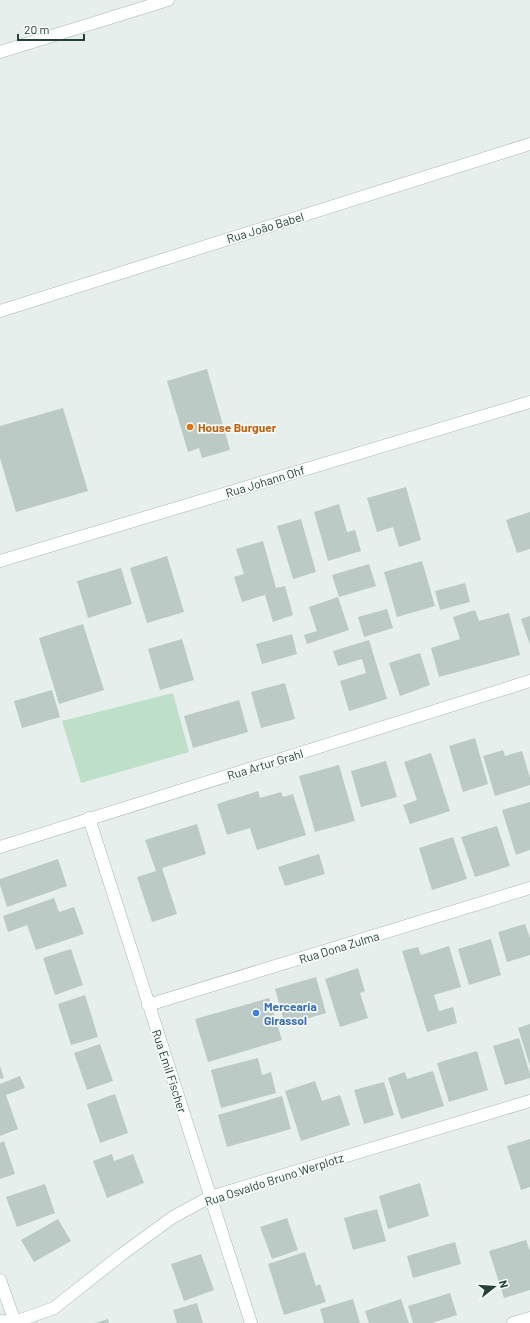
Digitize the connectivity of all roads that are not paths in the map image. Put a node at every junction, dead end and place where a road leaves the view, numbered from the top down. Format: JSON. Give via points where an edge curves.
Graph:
{"nodes":[{"id":1,"x":168,"y":0,"type":"edge"},
{"id":2,"x":0,"y":52,"type":"edge"},
{"id":3,"x":530,"y":144,"type":"edge"},
{"id":4,"x":0,"y":311,"type":"edge"},
{"id":5,"x":530,"y":402,"type":"edge"},
{"id":6,"x":0,"y":561,"type":"edge"},
{"id":7,"x":530,"y":681,"type":"edge"},
{"id":8,"x":89,"y":818,"type":"junction"},
{"id":9,"x":0,"y":847,"type":"edge"},
{"id":10,"x":530,"y":888,"type":"edge"},
{"id":11,"x":148,"y":1005,"type":"junction"},
{"id":12,"x":530,"y":1101,"type":"edge"},
{"id":13,"x":210,"y":1197,"type":"junction"},
{"id":14,"x":0,"y":1280,"type":"edge"},
{"id":15,"x":530,"y":1318,"type":"edge"},
{"id":16,"x":0,"y":1321,"type":"edge"},
{"id":17,"x":15,"y":1322,"type":"junction"},
{"id":18,"x":251,"y":1323,"type":"edge"},
{"id":19,"x":513,"y":1323,"type":"edge"}],
"edges":[{"from":1,"to":2,"type":"street"},
{"from":3,"to":4,"type":"street","name":"Rua João Babel"},
{"from":5,"to":6,"type":"street","name":"Rua Johann Ohf"},
{"from":7,"to":8,"type":"street","name":"Rua Artur Grahl"},
{"from":8,"to":9,"type":"street","name":"Rua Artur Grahl"},
{"from":8,"to":11,"type":"street","name":"Rua Emil Fischer"},
{"from":10,"to":11,"type":"street","name":"Rua Dona Zulma"},
{"from":11,"to":13,"type":"street","name":"Rua Emil Fischer"},
{"from":12,"to":13,"type":"street","name":"Rua Osvaldo Bruno Werplotz"},
{"from":13,"to":17,"type":"street","name":"Rua Osvaldo Bruno Werplotz","via":[[173,1217],[54,1308]]},
{"from":13,"to":18,"type":"street","name":"Rua Emil Fischer"},
{"from":14,"to":17,"type":"street"},
{"from":15,"to":19,"type":"street"},
{"from":16,"to":17,"type":"street","name":"Rua Osvaldo Bruno Werplotz"}]}
